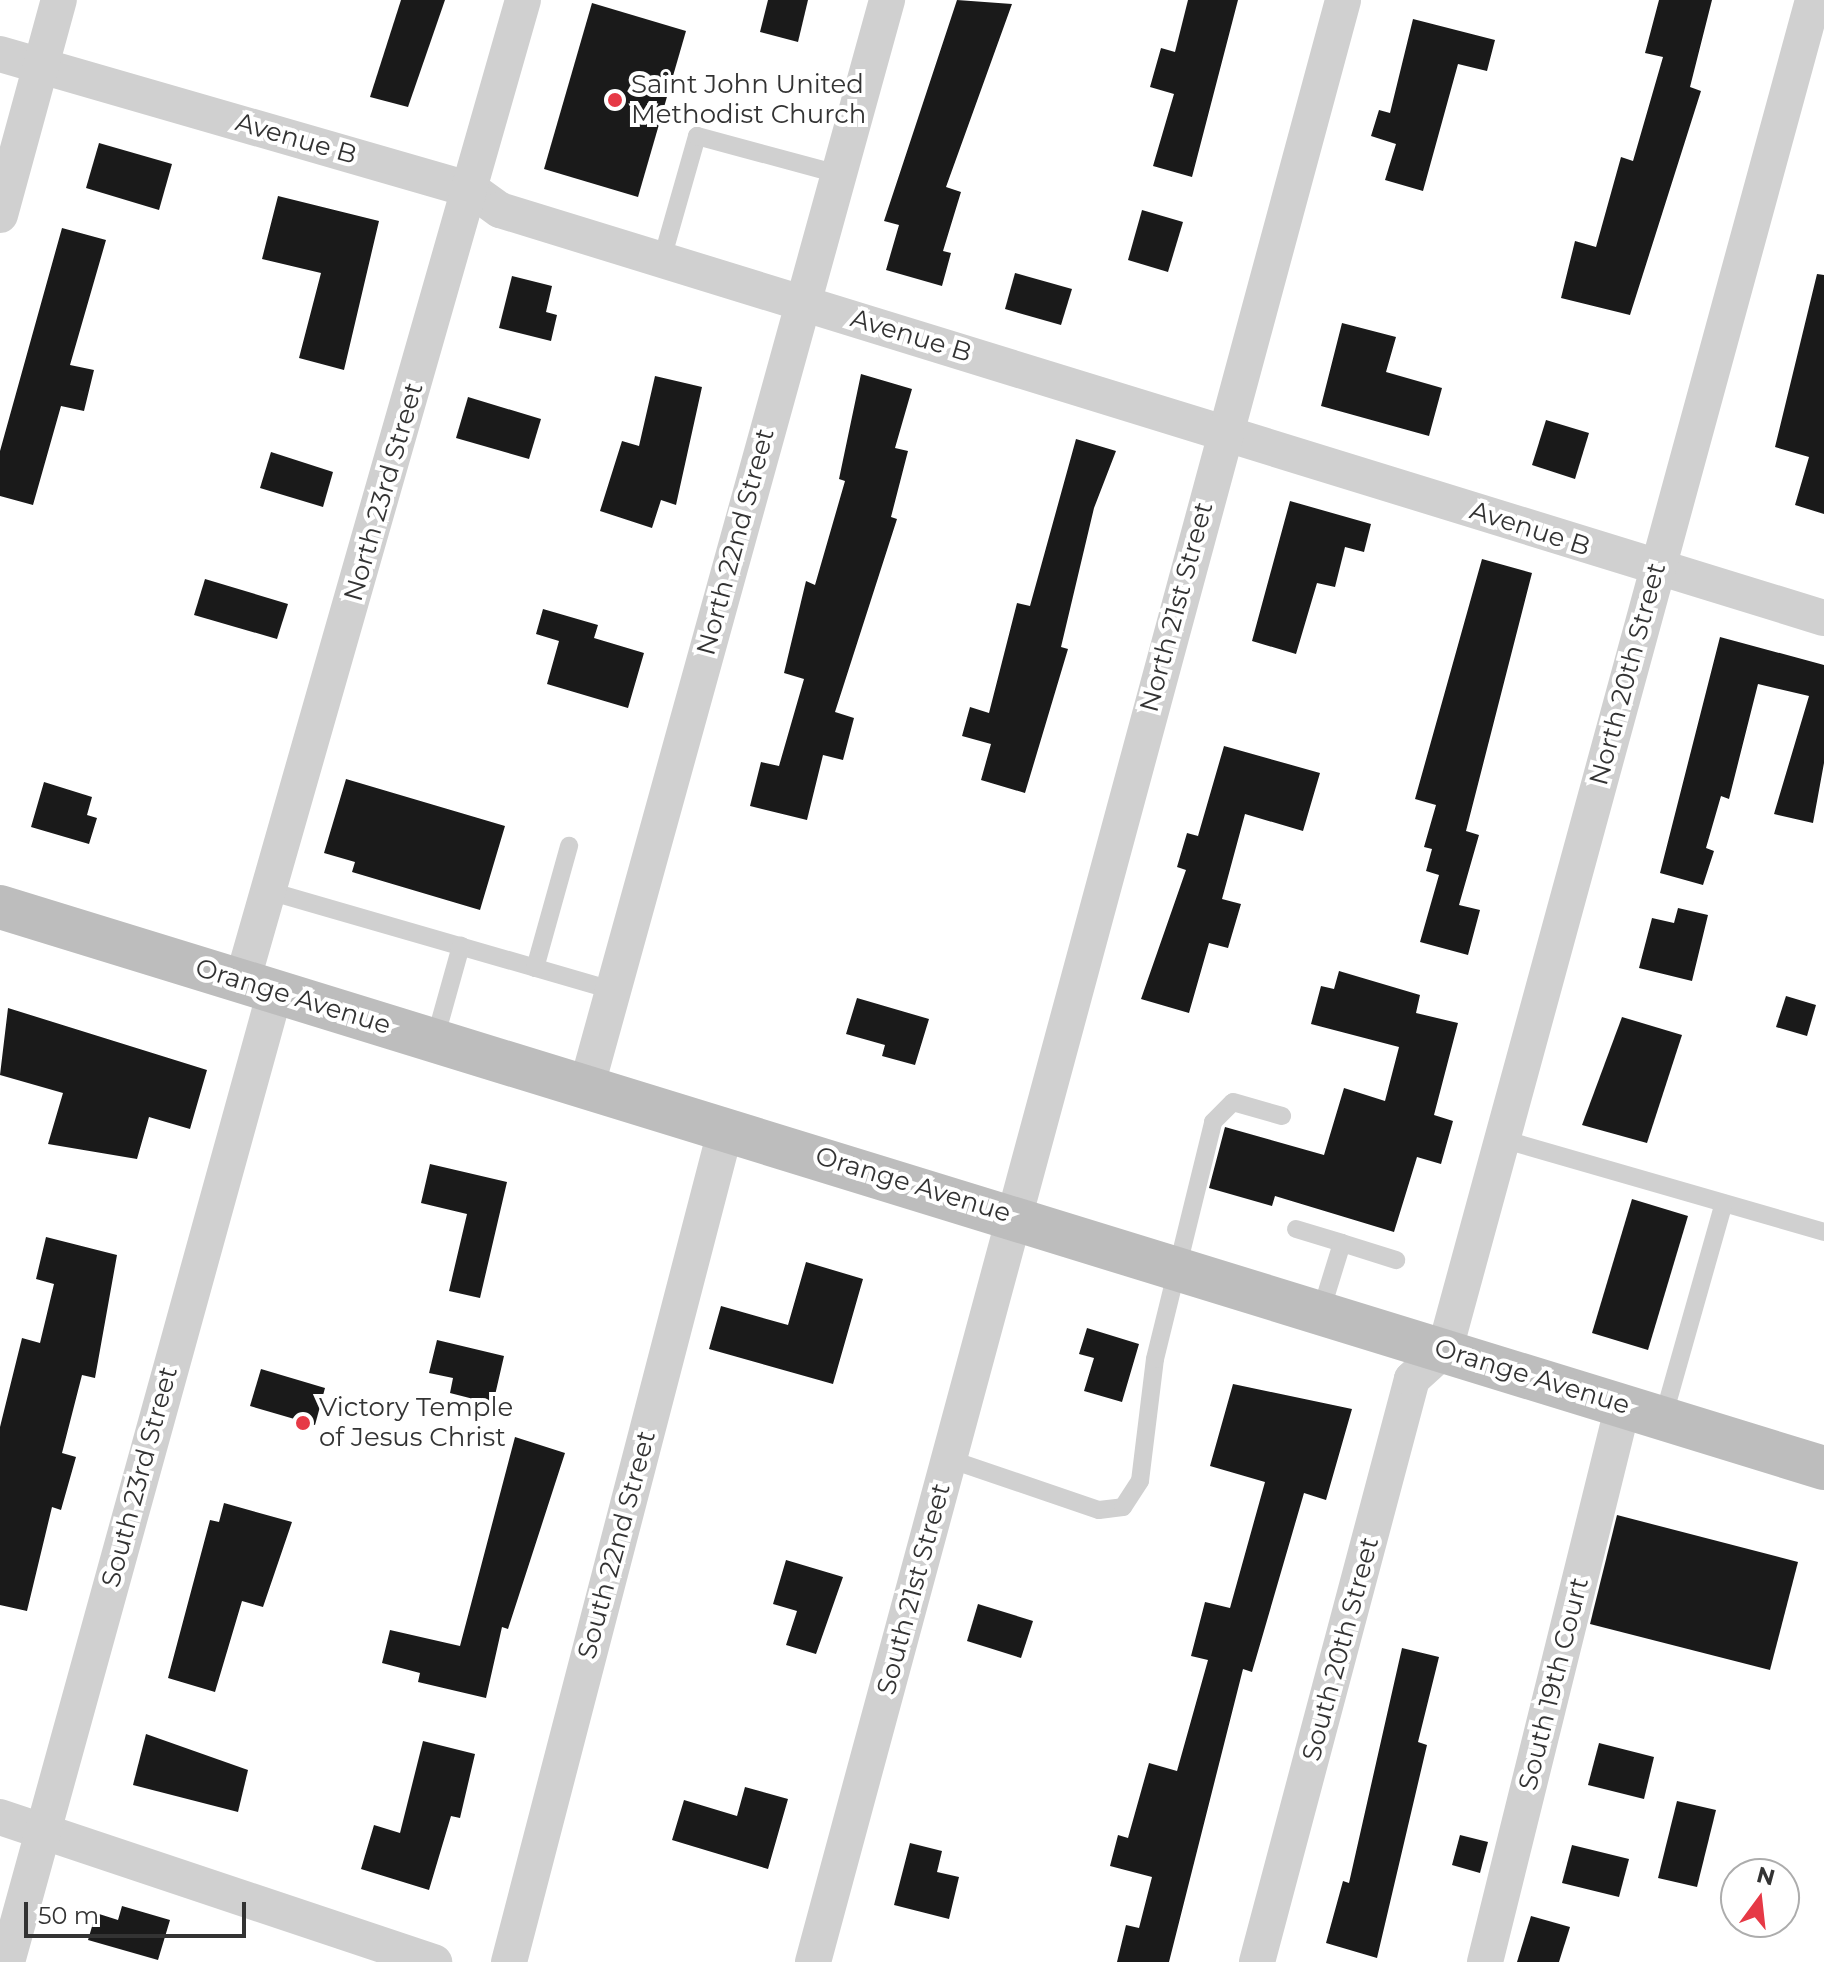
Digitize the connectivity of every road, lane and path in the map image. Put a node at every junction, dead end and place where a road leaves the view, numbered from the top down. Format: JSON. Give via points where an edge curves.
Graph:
{"nodes":[{"id":1,"x":59,"y":0,"type":"edge"},
{"id":2,"x":523,"y":0,"type":"edge"},
{"id":3,"x":887,"y":0,"type":"edge"},
{"id":4,"x":1343,"y":0,"type":"edge"},
{"id":5,"x":1813,"y":0,"type":"edge"},
{"id":6,"x":0,"y":54,"type":"edge"},
{"id":7,"x":42,"y":65,"type":"junction"},
{"id":8,"x":838,"y":174,"type":"junction"},
{"id":9,"x":472,"y":190,"type":"junction"},
{"id":10,"x":0,"y":215,"type":"edge"},
{"id":11,"x":662,"y":259,"type":"junction"},
{"id":12,"x":802,"y":302,"type":"junction"},
{"id":13,"x":1224,"y":432,"type":"junction"},
{"id":14,"x":1656,"y":569,"type":"junction"},
{"id":15,"x":1824,"y":618,"type":"edge"},
{"id":16,"x":569,"y":846,"type":"dead end"},
{"id":17,"x":269,"y":891,"type":"junction"},
{"id":18,"x":0,"y":907,"type":"edge"},
{"id":19,"x":461,"y":946,"type":"junction"},
{"id":20,"x":535,"y":968,"type":"junction"},
{"id":21,"x":258,"y":987,"type":"junction"},
{"id":22,"x":613,"y":990,"type":"junction"},
{"id":23,"x":435,"y":1039,"type":"junction"},
{"id":24,"x":587,"y":1085,"type":"junction"},
{"id":25,"x":1282,"y":1116,"type":"dead end"},
{"id":26,"x":726,"y":1128,"type":"junction"},
{"id":27,"x":1502,"y":1139,"type":"junction"},
{"id":28,"x":1724,"y":1203,"type":"junction"},
{"id":29,"x":1015,"y":1216,"type":"junction"},
{"id":30,"x":1296,"y":1229,"type":"dead end"},
{"id":31,"x":1824,"y":1232,"type":"edge"},
{"id":32,"x":1342,"y":1243,"type":"junction"},
{"id":33,"x":1396,"y":1260,"type":"dead end"},
{"id":34,"x":1178,"y":1266,"type":"junction"},
{"id":35,"x":1321,"y":1311,"type":"junction"},
{"id":36,"x":1445,"y":1349,"type":"junction"},
{"id":37,"x":1643,"y":1411,"type":"junction"},
{"id":38,"x":949,"y":1459,"type":"junction"},
{"id":39,"x":1824,"y":1468,"type":"edge"},
{"id":40,"x":0,"y":1817,"type":"edge"},
{"id":41,"x":42,"y":1830,"type":"junction"},
{"id":42,"x":7,"y":1962,"type":"edge"},
{"id":43,"x":434,"y":1962,"type":"edge"},
{"id":44,"x":509,"y":1962,"type":"edge"},
{"id":45,"x":813,"y":1962,"type":"edge"},
{"id":46,"x":1257,"y":1962,"type":"edge"},
{"id":47,"x":1485,"y":1962,"type":"edge"}],
"edges":[{"from":1,"to":7,"type":"street"},
{"from":2,"to":9,"type":"street","name":"North 23rd Street"},
{"from":3,"to":8,"type":"street","name":"North 22nd Street"},
{"from":4,"to":13,"type":"street","name":"North 21st Street"},
{"from":5,"to":14,"type":"street","name":"North 20th Street"},
{"from":6,"to":7,"type":"street","name":"Avenue B"},
{"from":7,"to":9,"type":"street","name":"Avenue B"},
{"from":7,"to":10,"type":"street"},
{"from":8,"to":11,"type":"lane","via":[[697,136]]},
{"from":8,"to":12,"type":"street","name":"North 22nd Street"},
{"from":9,"to":11,"type":"street","name":"Avenue B","via":[[500,210]]},
{"from":9,"to":17,"type":"street","name":"North 23rd Street"},
{"from":11,"to":12,"type":"street","name":"Avenue B"},
{"from":12,"to":13,"type":"street","name":"Avenue B"},
{"from":12,"to":22,"type":"street","name":"North 22nd Street"},
{"from":13,"to":14,"type":"street","name":"Avenue B"},
{"from":13,"to":29,"type":"street","name":"North 21st Street"},
{"from":14,"to":15,"type":"street","name":"Avenue B"},
{"from":14,"to":27,"type":"street","name":"North 20th Street"},
{"from":16,"to":20,"type":"lane"},
{"from":17,"to":19,"type":"lane"},
{"from":17,"to":21,"type":"street","name":"North 23rd Street"},
{"from":18,"to":21,"type":"main road","name":"Orange Avenue"},
{"from":19,"to":20,"type":"lane"},
{"from":19,"to":23,"type":"lane"},
{"from":20,"to":22,"type":"lane"},
{"from":21,"to":23,"type":"main road","name":"Orange Avenue"},
{"from":21,"to":41,"type":"street","name":"South 23rd Street"},
{"from":22,"to":24,"type":"street","name":"North 22nd Street"},
{"from":23,"to":24,"type":"main road","name":"Orange Avenue"},
{"from":24,"to":26,"type":"main road","name":"Orange Avenue"},
{"from":25,"to":34,"type":"lane","via":[[1233,1102],[1222,1108]]},
{"from":26,"to":29,"type":"main road","name":"Orange Avenue"},
{"from":26,"to":44,"type":"street","name":"South 22nd Street"},
{"from":27,"to":28,"type":"lane"},
{"from":27,"to":36,"type":"street","name":"North 20th Street"},
{"from":28,"to":31,"type":"lane"},
{"from":28,"to":37,"type":"lane"},
{"from":29,"to":34,"type":"main road","name":"Orange Avenue"},
{"from":29,"to":38,"type":"street","name":"South 21st Street"},
{"from":30,"to":32,"type":"lane"},
{"from":32,"to":33,"type":"lane"},
{"from":32,"to":35,"type":"lane"},
{"from":34,"to":35,"type":"main road","name":"Orange Avenue"},
{"from":34,"to":38,"type":"lane","via":[[1148,1400],[1140,1481],[1123,1507],[1099,1510]]},
{"from":35,"to":36,"type":"main road","name":"Orange Avenue"},
{"from":36,"to":37,"type":"main road","name":"Orange Avenue"},
{"from":36,"to":46,"type":"street","name":"South 20th Street","via":[[1412,1379]]},
{"from":37,"to":39,"type":"main road","name":"Orange Avenue"},
{"from":37,"to":47,"type":"street","name":"South 19th Court"},
{"from":38,"to":45,"type":"street","name":"South 21st Street"},
{"from":40,"to":41,"type":"street"},
{"from":41,"to":42,"type":"street","name":"South 23rd Street"},
{"from":41,"to":43,"type":"street"}]}
